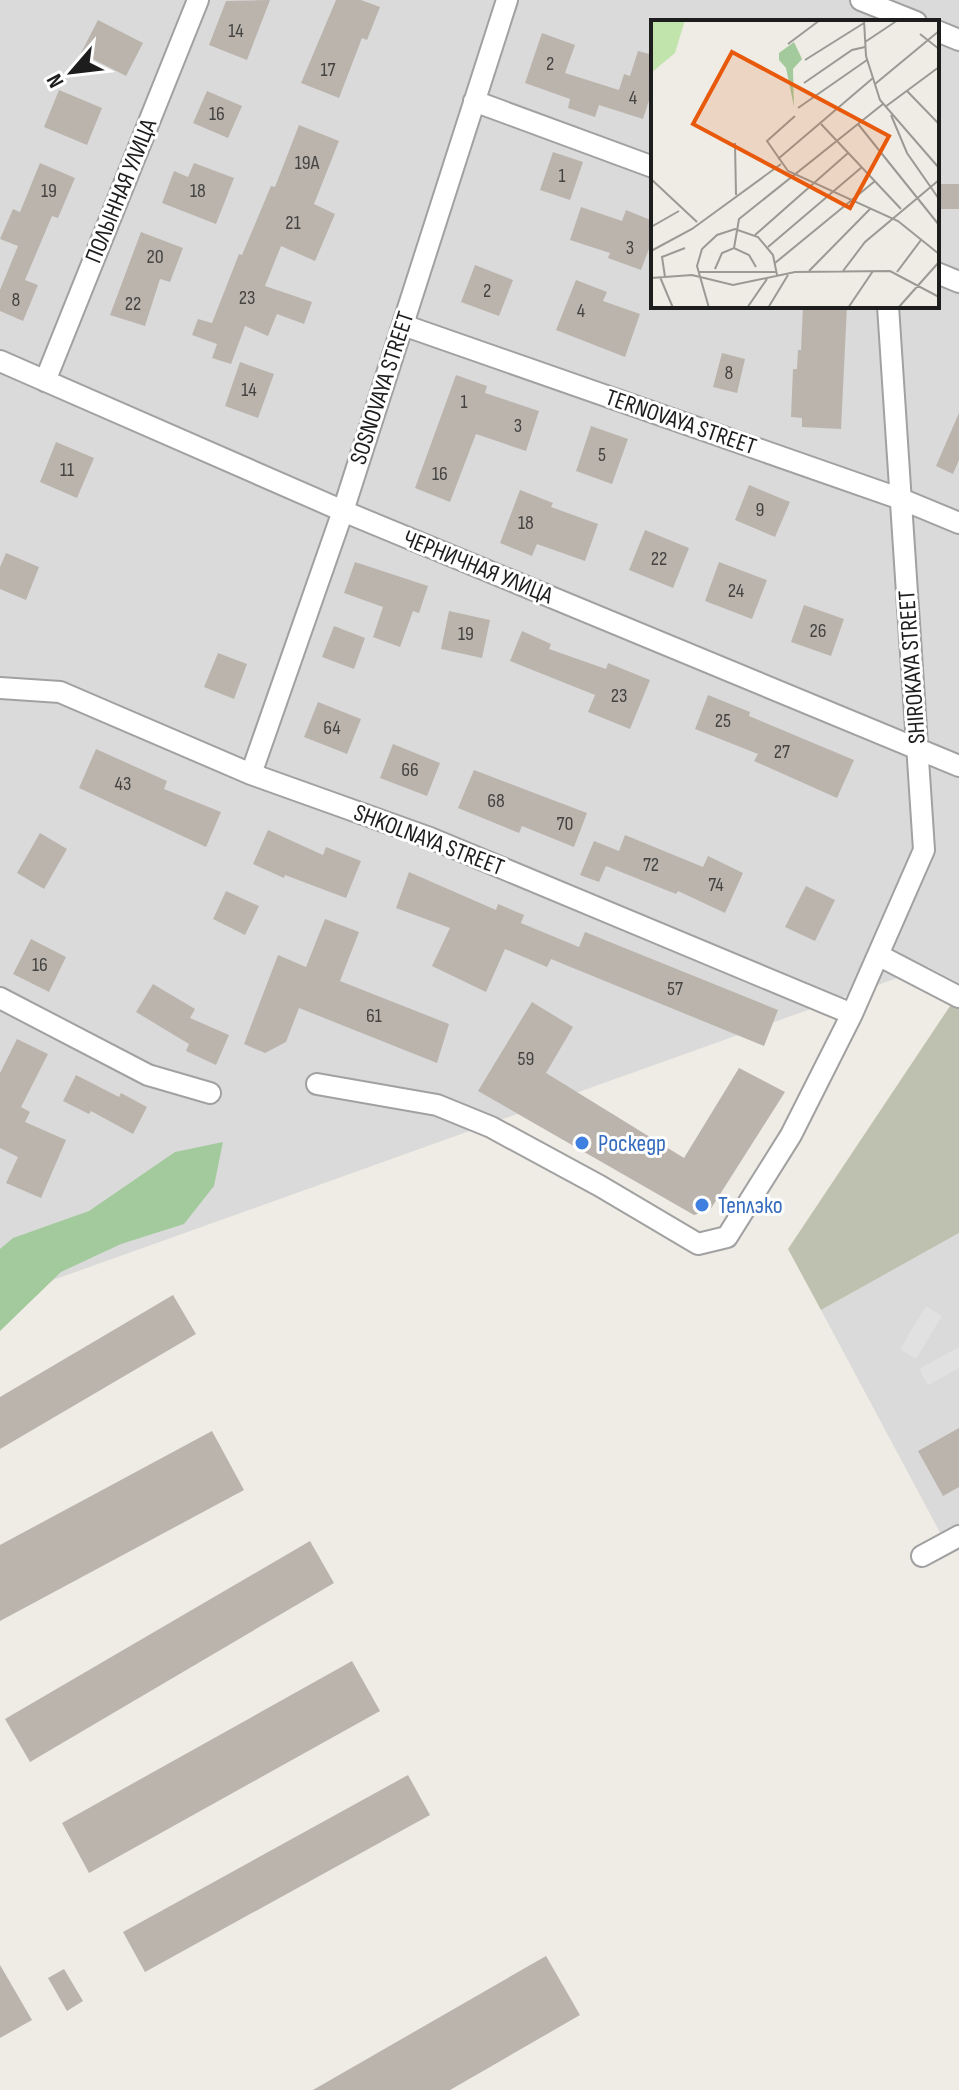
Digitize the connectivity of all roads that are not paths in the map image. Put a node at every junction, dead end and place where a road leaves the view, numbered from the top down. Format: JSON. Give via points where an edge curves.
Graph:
{"nodes":[{"id":1,"x":198,"y":0,"type":"edge"},
{"id":2,"x":507,"y":0,"type":"edge"},
{"id":3,"x":867,"y":6,"type":"edge"},
{"id":4,"x":910,"y":20,"type":"edge"},
{"id":5,"x":939,"y":32,"type":"edge"},
{"id":6,"x":959,"y":40,"type":"edge"},
{"id":7,"x":474,"y":101,"type":"junction"},
{"id":8,"x":651,"y":166,"type":"edge"},
{"id":9,"x":939,"y":274,"type":"edge"},
{"id":10,"x":959,"y":282,"type":"edge"},
{"id":11,"x":888,"y":308,"type":"edge"},
{"id":12,"x":403,"y":325,"type":"junction"},
{"id":13,"x":0,"y":361,"type":"edge"},
{"id":14,"x":45,"y":381,"type":"junction"},
{"id":15,"x":901,"y":499,"type":"junction"},
{"id":16,"x":343,"y":511,"type":"junction"},
{"id":17,"x":959,"y":523,"type":"edge"},
{"id":18,"x":0,"y":688,"type":"edge"},
{"id":19,"x":918,"y":749,"type":"junction"},
{"id":20,"x":959,"y":766,"type":"edge"},
{"id":21,"x":251,"y":774,"type":"junction"},
{"id":22,"x":878,"y":955,"type":"junction"},
{"id":23,"x":959,"y":997,"type":"edge"},
{"id":24,"x":0,"y":998,"type":"edge"},
{"id":25,"x":852,"y":1014,"type":"junction"},
{"id":26,"x":317,"y":1084,"type":"dead end"},
{"id":27,"x":210,"y":1093,"type":"dead end"},
{"id":28,"x":959,"y":1536,"type":"edge"},
{"id":29,"x":922,"y":1556,"type":"dead end"}],
"edges":[{"from":1,"to":14,"type":"street","name":"ПОЛЫННАЯ УЛИЦА"},
{"from":2,"to":7,"type":"street","name":"SOSNOVAYA STREET"},
{"from":3,"to":4,"type":"street"},
{"from":5,"to":6,"type":"street"},
{"from":7,"to":8,"type":"street"},
{"from":7,"to":12,"type":"street","name":"SOSNOVAYA STREET"},
{"from":9,"to":10,"type":"street"},
{"from":11,"to":15,"type":"street","name":"SHIROKAYA STREET"},
{"from":12,"to":15,"type":"street","name":"TERNOVAYA STREET"},
{"from":12,"to":16,"type":"street","name":"SOSNOVAYA STREET"},
{"from":13,"to":14,"type":"street","name":"ЧЕРНИЧНАЯ УЛИЦА"},
{"from":14,"to":16,"type":"street","name":"ЧЕРНИЧНАЯ УЛИЦА"},
{"from":15,"to":17,"type":"street","name":"TERNOVAYA STREET"},
{"from":15,"to":19,"type":"street","name":"SHIROKAYA STREET"},
{"from":16,"to":19,"type":"street","name":"ЧЕРНИЧНАЯ УЛИЦА"},
{"from":16,"to":21,"type":"street","name":"SOSNOVAYA STREET"},
{"from":18,"to":21,"type":"street","name":"SHKOLNAYA STREET","via":[[60,692]]},
{"from":19,"to":20,"type":"street","name":"ЧЕРНИЧНАЯ УЛИЦА"},
{"from":19,"to":22,"type":"street","name":"SHIROKAYA STREET","via":[[924,850]]},
{"from":21,"to":25,"type":"street","name":"SHKOLNAYA STREET","via":[[430,838]]},
{"from":22,"to":23,"type":"street"},
{"from":22,"to":25,"type":"street","name":"SHIROKAYA STREET"},
{"from":24,"to":27,"type":"street","via":[[148,1075]]},
{"from":25,"to":26,"type":"street","name":"SHIROKAYA STREET","via":[[791,1135],[727,1237],[698,1244],[491,1127],[437,1105]]},
{"from":28,"to":29,"type":"street"}]}
